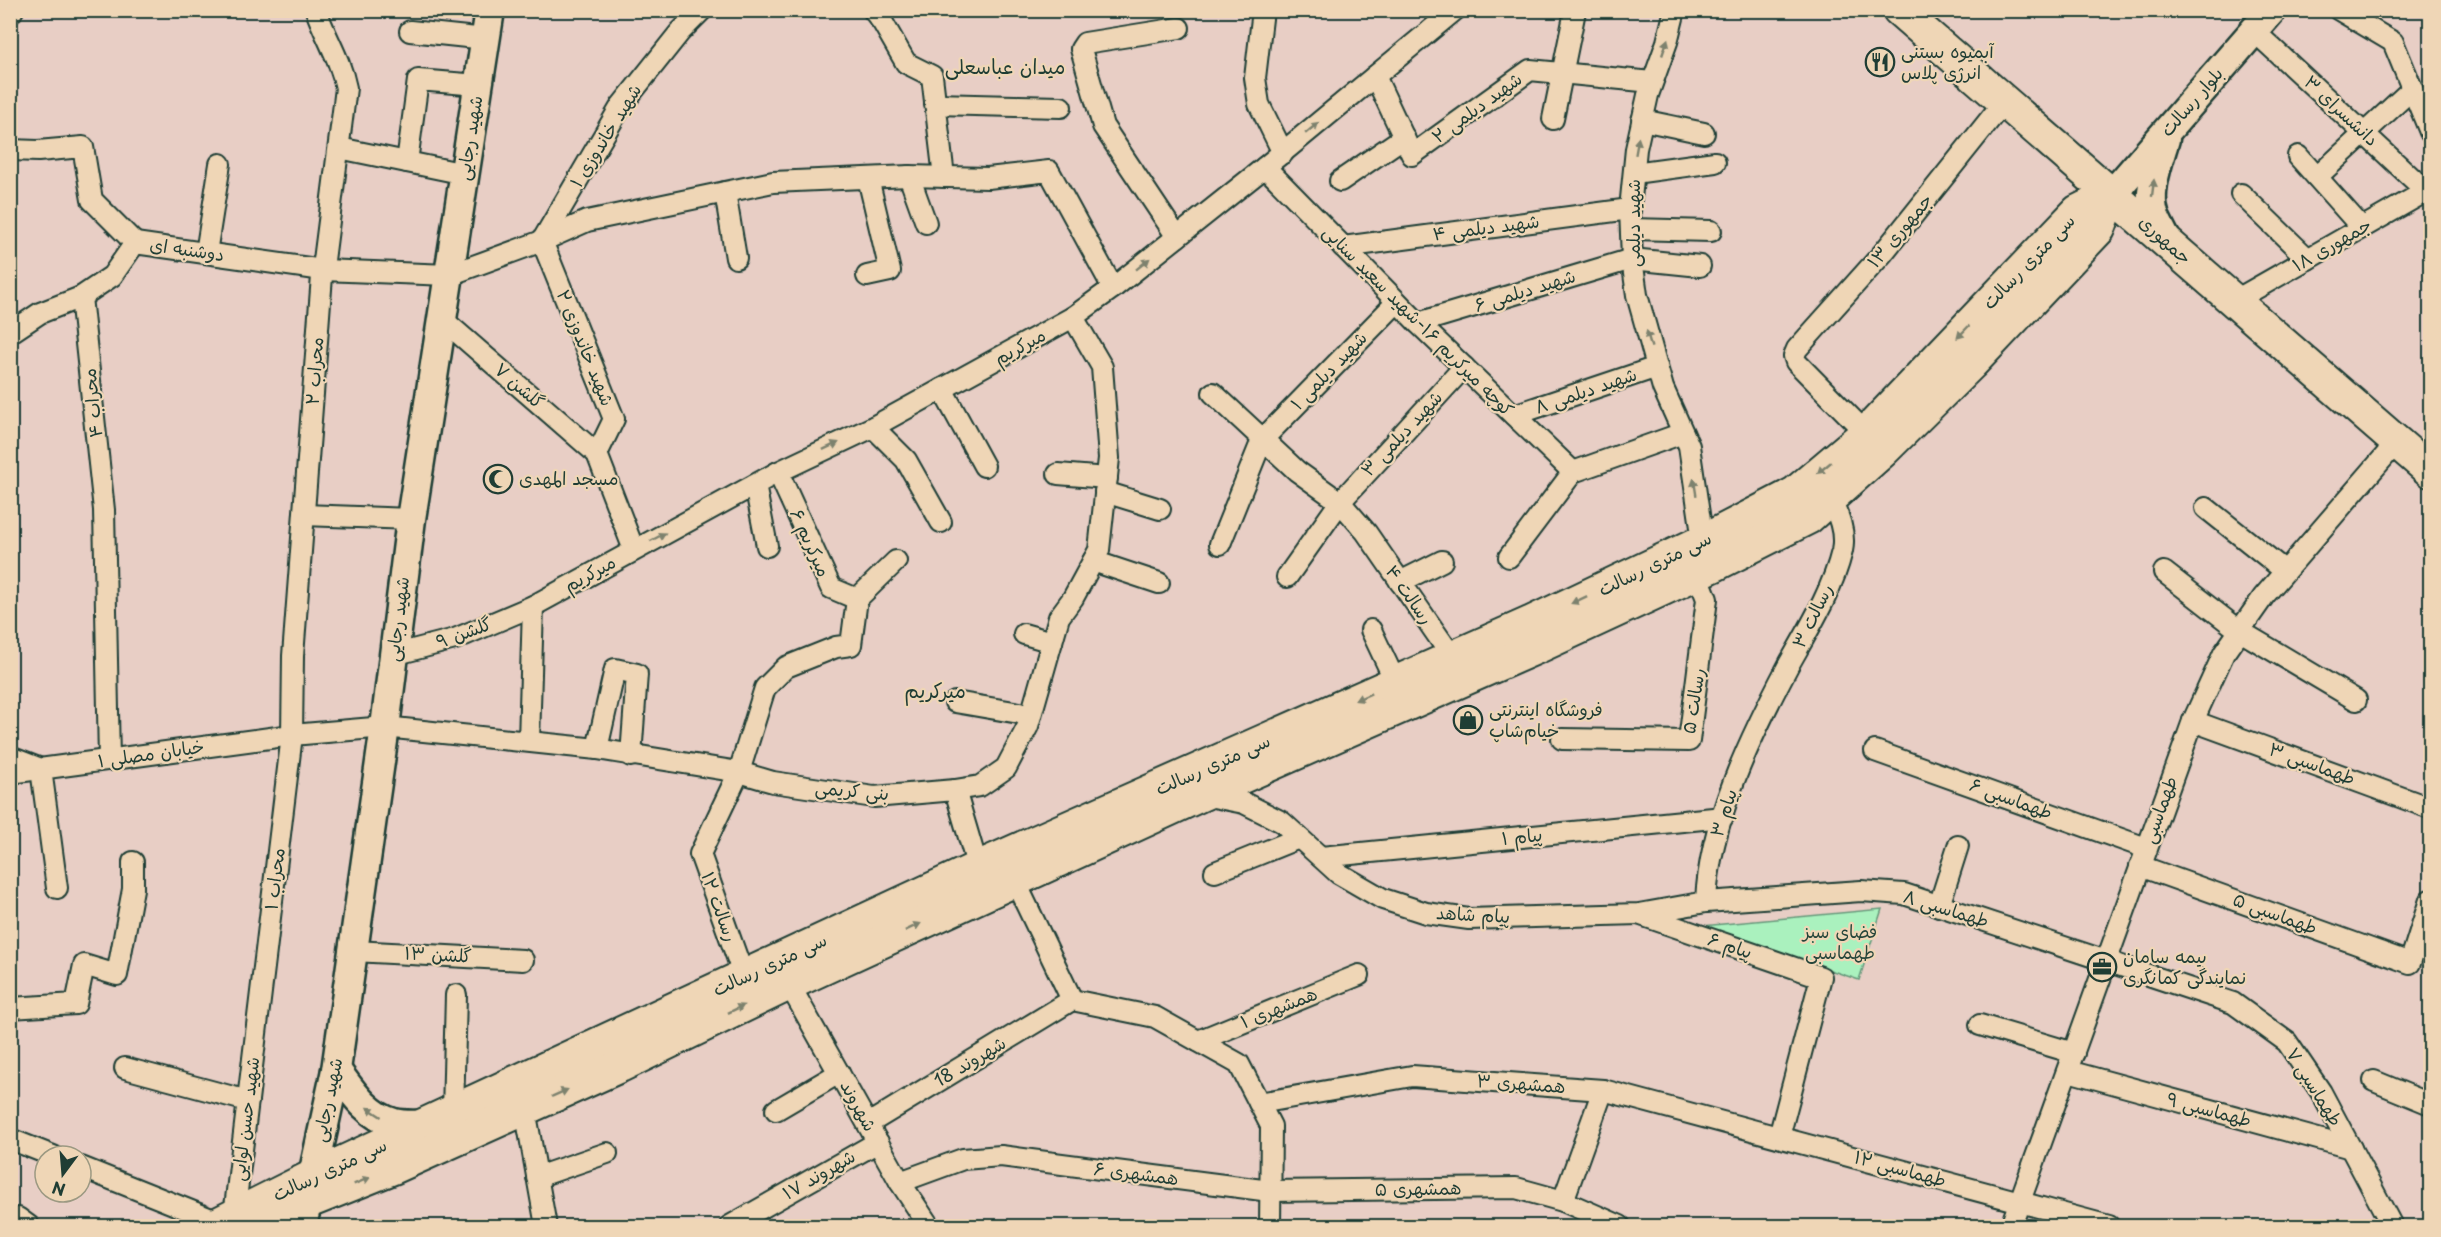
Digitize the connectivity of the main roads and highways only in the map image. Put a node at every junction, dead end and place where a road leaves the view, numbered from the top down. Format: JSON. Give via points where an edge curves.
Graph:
{"nodes":[{"id":1,"x":490,"y":10,"type":"edge"},
{"id":2,"x":1899,"y":10,"type":"edge"},
{"id":3,"x":2263,"y":21,"type":"edge"},
{"id":4,"x":2168,"y":130,"type":"junction"},
{"id":5,"x":2112,"y":194,"type":"junction"},
{"id":6,"x":2168,"y":243,"type":"junction"},
{"id":7,"x":2430,"y":471,"type":"edge"},
{"id":8,"x":1535,"y":634,"type":"junction"},
{"id":9,"x":613,"y":1053,"type":"junction"},
{"id":10,"x":336,"y":1070,"type":"junction"},
{"id":11,"x":440,"y":1119,"type":"junction"},
{"id":12,"x":307,"y":1202,"type":"edge"},
{"id":13,"x":223,"y":1222,"type":"edge"},
{"id":14,"x":267,"y":1227,"type":"edge"}],
"edges":[{"from":1,"to":10,"type":"main road","name":"شهید رجایی","via":[[411,519]]},
{"from":2,"to":5,"type":"main road","name":"جمهوری"},
{"from":3,"to":4,"type":"main road","name":"بلوار رسالت"},
{"from":4,"to":5,"type":"main road","name":"بلوار رسالت"},
{"from":6,"to":4,"type":"main road","one_way":true,"via":[[2154,216],[2152,197]]},
{"from":5,"to":6,"type":"main road","name":"جمهوری"},
{"from":5,"to":8,"type":"main road","name":"سی متری رسالت","one_way":true,"via":[[2078,211],[1866,434],[1795,493]]},
{"from":5,"to":8,"type":"main road","name":"سی متری رسالت","via":[[2099,229],[1971,364],[1808,518],[1697,573]]},
{"from":6,"to":7,"type":"main road","name":"جمهوری"},
{"from":9,"to":8,"type":"main road","name":"سی متری رسالت","one_way":true,"via":[[789,984],[1202,795]]},
{"from":8,"to":9,"type":"main road","name":"سی متری رسالت","one_way":true,"via":[[1453,658],[978,868],[744,977]]},
{"from":9,"to":11,"type":"main road","name":"سی متری رسالت"},
{"from":12,"to":9,"type":"main road","name":"سی متری رسالت","one_way":true,"via":[[525,1109]]},
{"from":11,"to":10,"type":"main road","one_way":true,"via":[[393,1123],[359,1101]]},
{"from":10,"to":12,"type":"main road","name":"شهید رجایی"},
{"from":11,"to":12,"type":"main road","name":"سی متری رسالت"},
{"from":12,"to":13,"type":"main road","name":"سی متری رسالت"},
{"from":12,"to":14,"type":"main road","name":"سی متری رسالت"}]}
